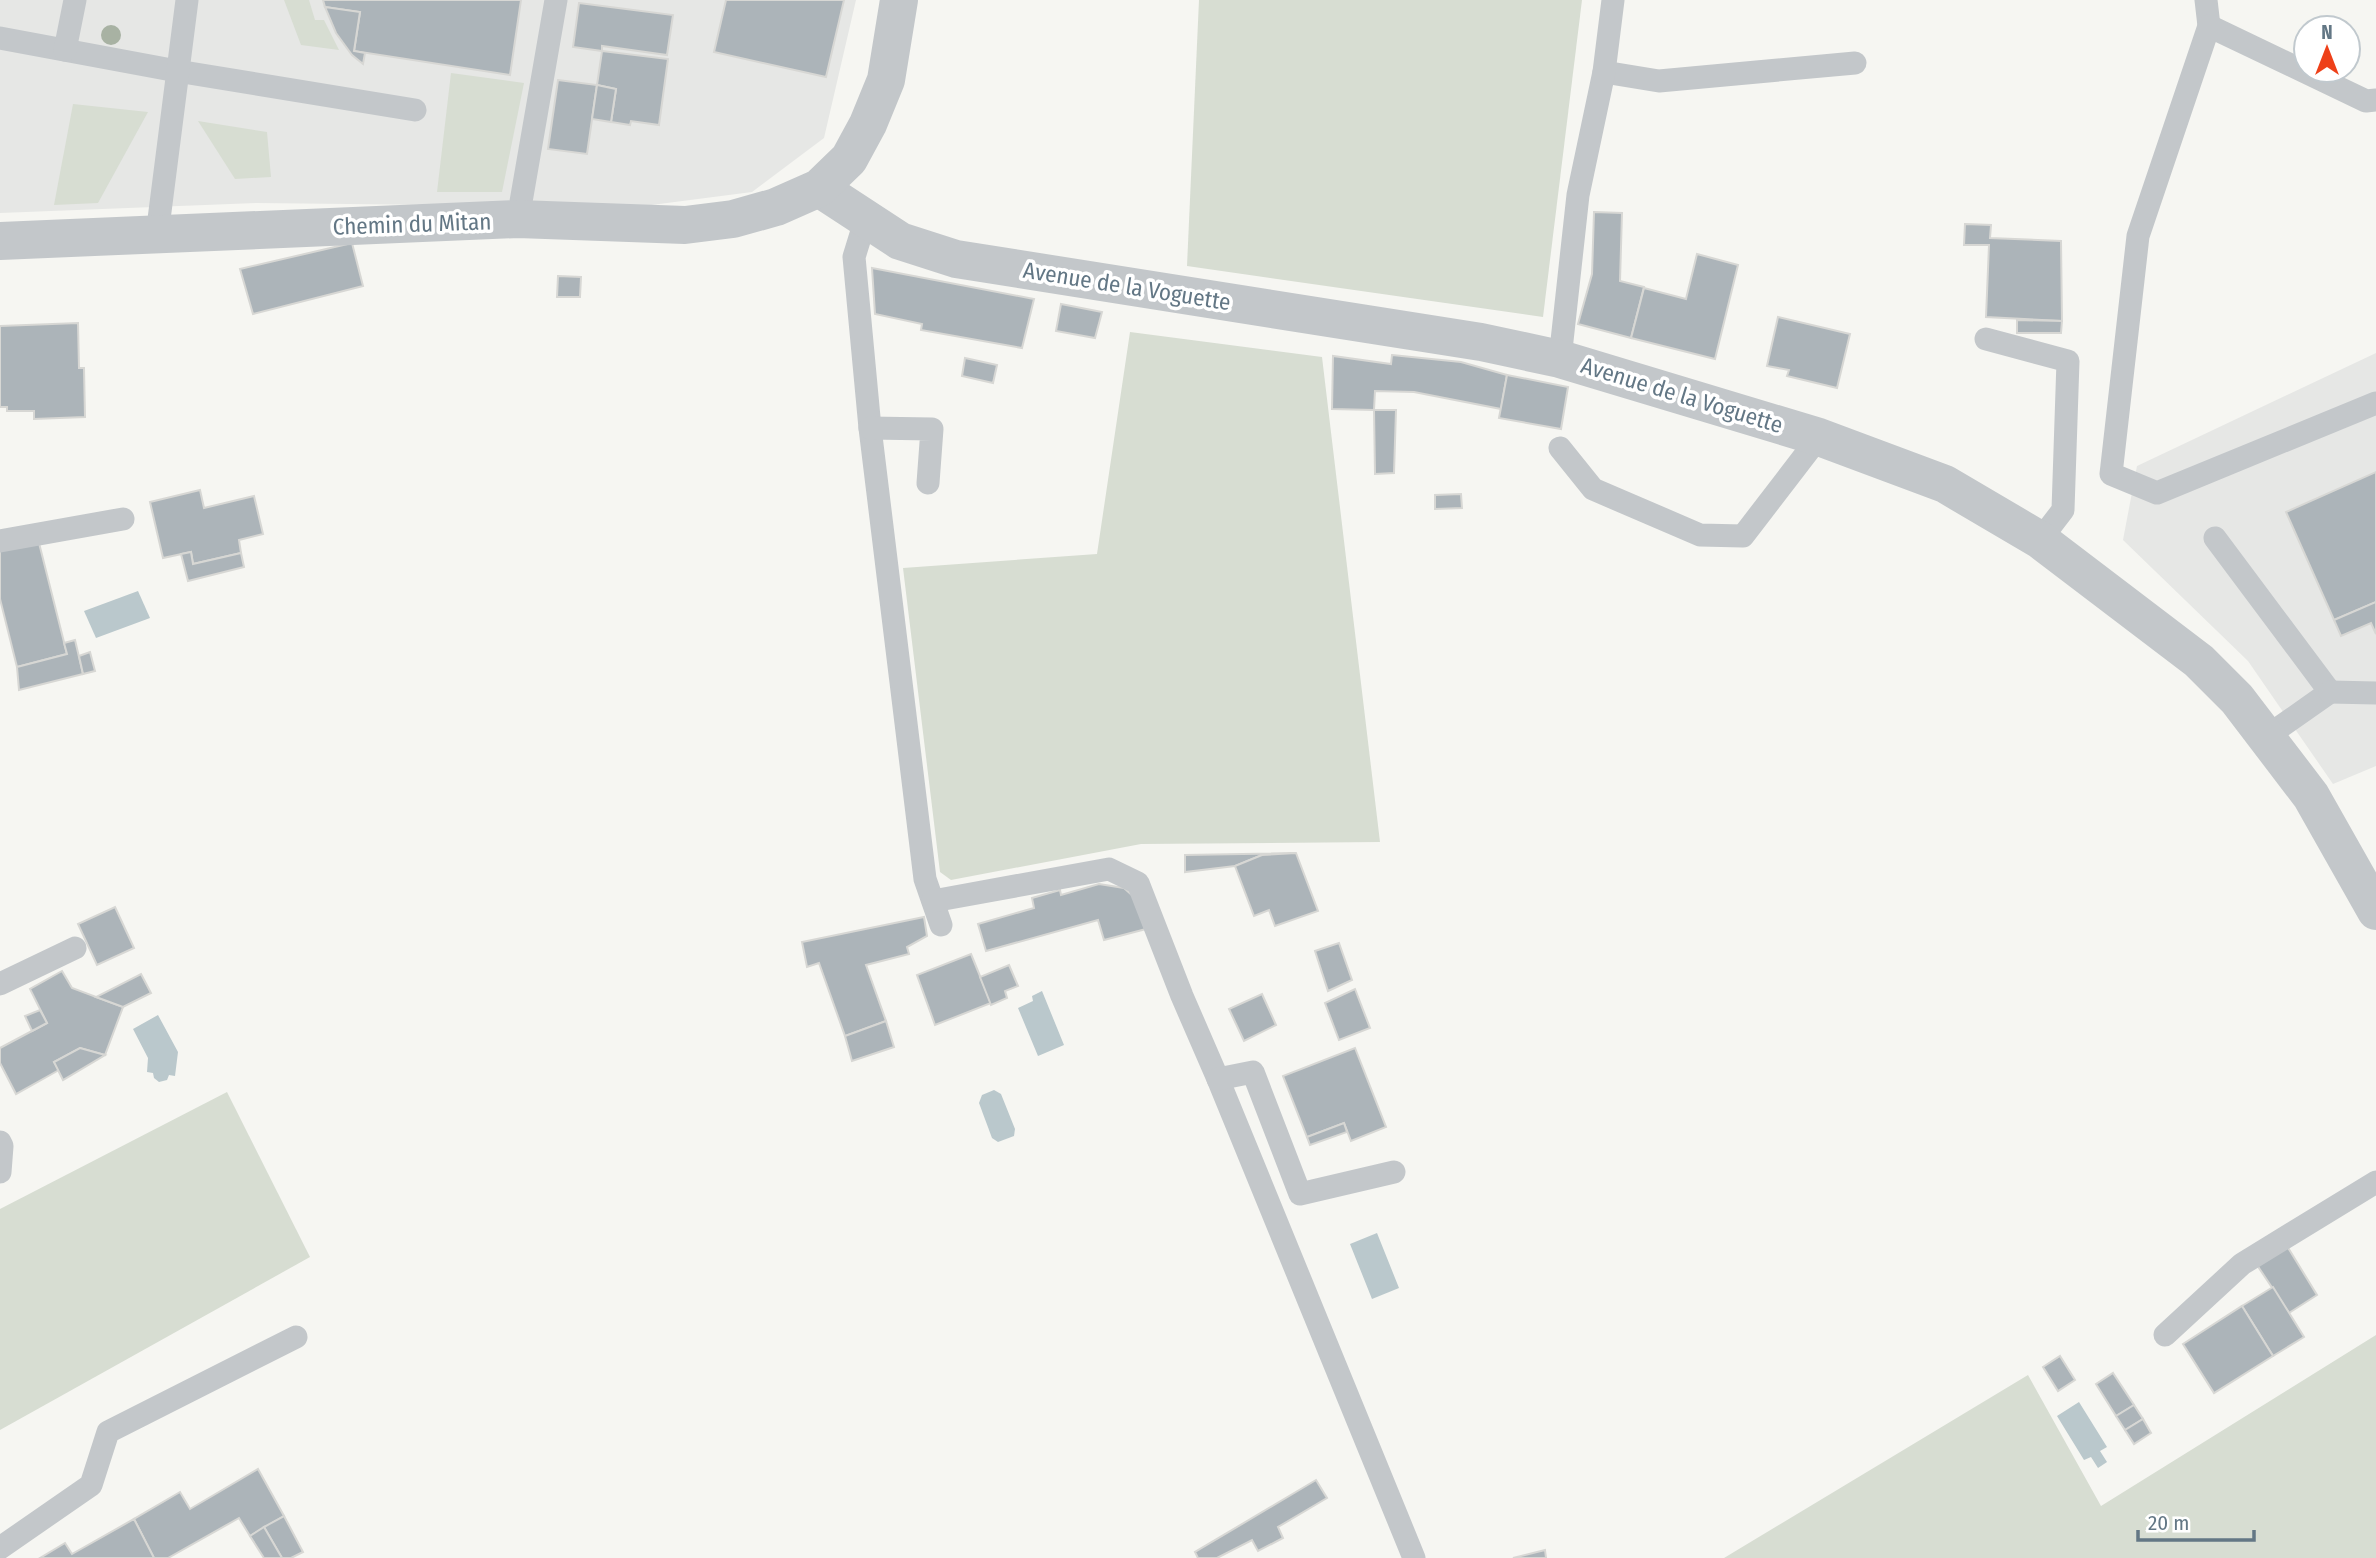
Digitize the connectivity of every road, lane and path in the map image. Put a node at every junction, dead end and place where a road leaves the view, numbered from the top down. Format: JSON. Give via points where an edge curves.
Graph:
{"nodes":[{"id":1,"x":75,"y":0,"type":"edge"},
{"id":2,"x":187,"y":0,"type":"edge"},
{"id":3,"x":556,"y":0,"type":"edge"},
{"id":4,"x":899,"y":0,"type":"edge"},
{"id":5,"x":1613,"y":0,"type":"edge"},
{"id":6,"x":2206,"y":0,"type":"edge"},
{"id":7,"x":2209,"y":26,"type":"junction"},
{"id":8,"x":0,"y":38,"type":"edge"},
{"id":9,"x":65,"y":50,"type":"junction"},
{"id":10,"x":1855,"y":63,"type":"dead end"},
{"id":11,"x":177,"y":71,"type":"junction"},
{"id":12,"x":1604,"y":72,"type":"junction"},
{"id":13,"x":2376,"y":100,"type":"edge"},
{"id":14,"x":415,"y":110,"type":"dead end"},
{"id":15,"x":819,"y":188,"type":"junction"},
{"id":16,"x":866,"y":218,"type":"junction"},
{"id":17,"x":519,"y":219,"type":"junction"},
{"id":18,"x":157,"y":235,"type":"junction"},
{"id":19,"x":0,"y":241,"type":"edge"},
{"id":20,"x":1986,"y":339,"type":"dead end"},
{"id":21,"x":1560,"y":359,"type":"junction"},
{"id":22,"x":2376,"y":402,"type":"edge"},
{"id":23,"x":870,"y":428,"type":"junction"},
{"id":24,"x":1819,"y":437,"type":"junction"},
{"id":25,"x":1560,"y":448,"type":"dead end"},
{"id":26,"x":928,"y":483,"type":"dead end"},
{"id":27,"x":123,"y":519,"type":"dead end"},
{"id":28,"x":2215,"y":538,"type":"dead end"},
{"id":29,"x":2040,"y":540,"type":"junction"},
{"id":30,"x":0,"y":541,"type":"edge"},
{"id":31,"x":2330,"y":692,"type":"junction"},
{"id":32,"x":2376,"y":693,"type":"edge"},
{"id":33,"x":2266,"y":737,"type":"junction"},
{"id":34,"x":933,"y":901,"type":"junction"},
{"id":35,"x":2376,"y":911,"type":"edge"},
{"id":36,"x":941,"y":925,"type":"dead end"},
{"id":37,"x":75,"y":948,"type":"dead end"},
{"id":38,"x":0,"y":984,"type":"edge"},
{"id":39,"x":1218,"y":1079,"type":"junction"},
{"id":40,"x":0,"y":1142,"type":"edge"},
{"id":41,"x":0,"y":1172,"type":"edge"},
{"id":42,"x":1394,"y":1172,"type":"dead end"},
{"id":43,"x":2376,"y":1182,"type":"edge"},
{"id":44,"x":2165,"y":1335,"type":"dead end"},
{"id":45,"x":296,"y":1337,"type":"dead end"},
{"id":46,"x":0,"y":1548,"type":"edge"},
{"id":47,"x":1414,"y":1558,"type":"edge"}],
"edges":[{"from":1,"to":9,"type":"lane"},
{"from":2,"to":11,"type":"lane"},
{"from":3,"to":17,"type":"lane"},
{"from":4,"to":15,"type":"street","via":[[886,80],[868,124],[849,159]]},
{"from":5,"to":12,"type":"lane"},
{"from":6,"to":7,"type":"lane"},
{"from":7,"to":13,"type":"lane","via":[[2365,101]]},
{"from":7,"to":22,"type":"lane","via":[[2138,236],[2111,474],[2157,493]]},
{"from":8,"to":9,"type":"lane"},
{"from":9,"to":11,"type":"lane"},
{"from":10,"to":12,"type":"lane","via":[[1659,81]]},
{"from":11,"to":14,"type":"lane"},
{"from":11,"to":18,"type":"lane"},
{"from":12,"to":21,"type":"lane","via":[[1578,195]]},
{"from":15,"to":16,"type":"street","name":"Avenue de la Voguette"},
{"from":15,"to":17,"type":"street","name":"Chemin du Mitan","via":[[733,219],[685,225]]},
{"from":16,"to":21,"type":"street","name":"Avenue de la Voguette","via":[[901,241],[956,259],[1481,342]]},
{"from":16,"to":23,"type":"lane","via":[[854,257]]},
{"from":17,"to":18,"type":"street","name":"Chemin du Mitan"},
{"from":18,"to":19,"type":"street","name":"Chemin du Mitan"},
{"from":20,"to":29,"type":"lane","via":[[2068,361],[2063,510]]},
{"from":21,"to":24,"type":"street","name":"Avenue de la Voguette"},
{"from":23,"to":26,"type":"lane","via":[[932,429]]},
{"from":23,"to":34,"type":"lane","via":[[925,878]]},
{"from":24,"to":25,"type":"lane","via":[[1743,536],[1700,535],[1593,489]]},
{"from":24,"to":29,"type":"street","name":"Avenue de la Voguette","via":[[1945,484]]},
{"from":27,"to":30,"type":"lane"},
{"from":28,"to":31,"type":"lane"},
{"from":29,"to":33,"type":"street","name":"Avenue de la Voguette","via":[[2200,661]]},
{"from":31,"to":32,"type":"lane"},
{"from":31,"to":33,"type":"lane"},
{"from":33,"to":35,"type":"street","name":"Avenue de la Voguette","via":[[2311,796]]},
{"from":34,"to":36,"type":"lane"},
{"from":34,"to":39,"type":"lane","via":[[1109,869],[1138,883]]},
{"from":37,"to":38,"type":"lane"},
{"from":39,"to":42,"type":"lane","via":[[1253,1072],[1300,1194]]},
{"from":39,"to":47,"type":"lane"},
{"from":40,"to":41,"type":"lane"},
{"from":43,"to":44,"type":"lane","via":[[2242,1264]]},
{"from":45,"to":46,"type":"lane","via":[[108,1432],[91,1485]]}]}
